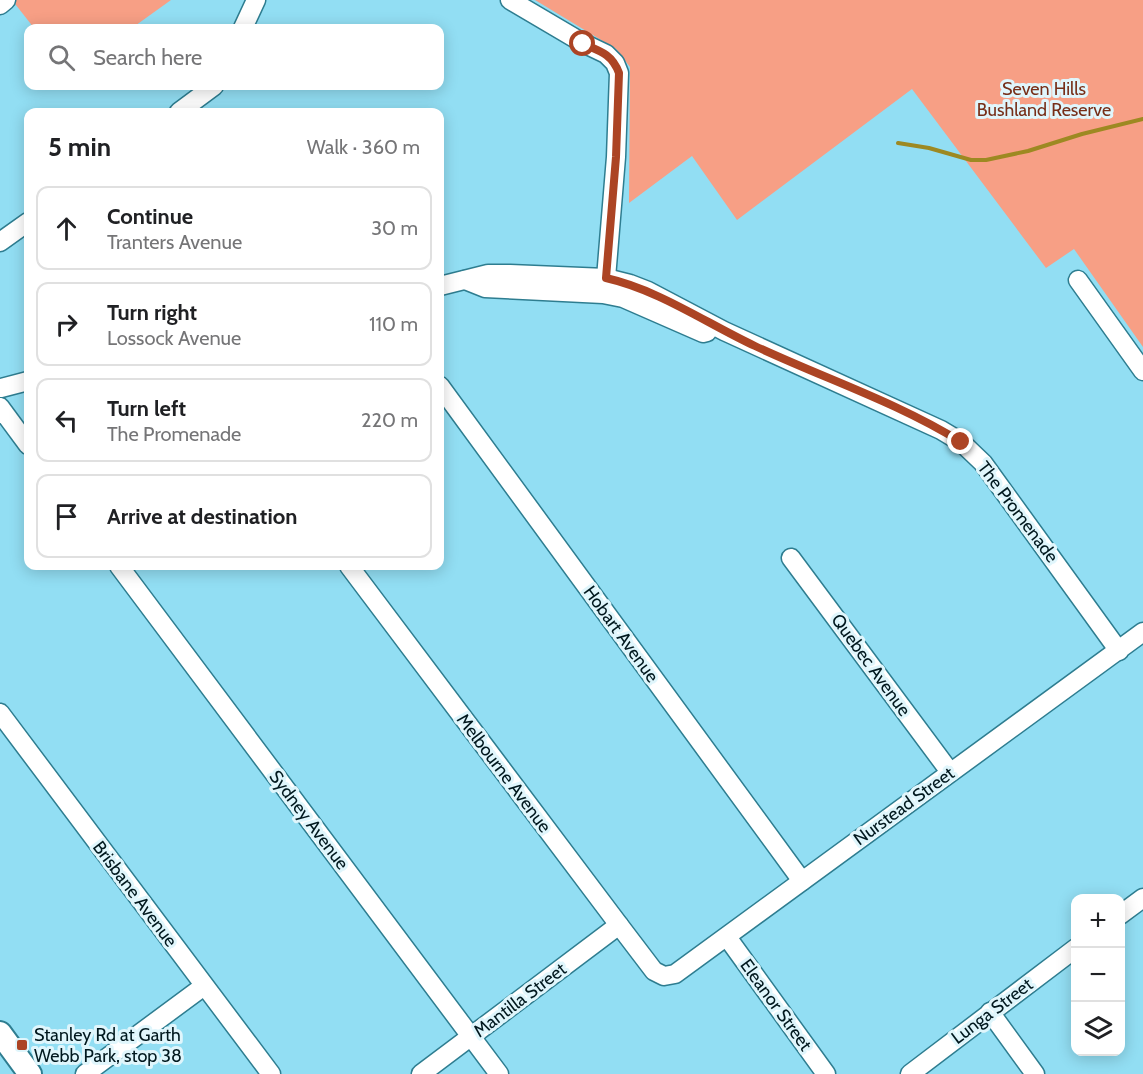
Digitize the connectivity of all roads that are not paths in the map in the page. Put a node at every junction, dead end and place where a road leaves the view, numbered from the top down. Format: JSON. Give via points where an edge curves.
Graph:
{"nodes":[{"id":1,"x":6,"y":0,"type":"edge"},
{"id":2,"x":256,"y":0,"type":"edge"},
{"id":3,"x":510,"y":0,"type":"edge"},
{"id":4,"x":0,"y":5,"type":"edge"},
{"id":5,"x":245,"y":24,"type":"edge"},
{"id":6,"x":209,"y":90,"type":"edge"},
{"id":7,"x":184,"y":108,"type":"edge"},
{"id":8,"x":24,"y":225,"type":"edge"},
{"id":9,"x":0,"y":242,"type":"edge"},
{"id":10,"x":606,"y":278,"type":"junction"},
{"id":11,"x":465,"y":280,"type":"junction"},
{"id":12,"x":1078,"y":280,"type":"dead end"},
{"id":13,"x":444,"y":285,"type":"edge"},
{"id":14,"x":724,"y":332,"type":"junction"},
{"id":15,"x":1143,"y":371,"type":"edge"},
{"id":16,"x":24,"y":382,"type":"edge"},
{"id":17,"x":0,"y":390,"type":"edge"},
{"id":18,"x":444,"y":392,"type":"edge"},
{"id":19,"x":0,"y":407,"type":"edge"},
{"id":20,"x":24,"y":440,"type":"edge"},
{"id":21,"x":791,"y":558,"type":"dead end"},
{"id":22,"x":121,"y":570,"type":"edge"},
{"id":23,"x":352,"y":570,"type":"edge"},
{"id":24,"x":1143,"y":632,"type":"edge"},
{"id":25,"x":1119,"y":651,"type":"junction"},
{"id":26,"x":0,"y":713,"type":"edge"},
{"id":27,"x":950,"y":772,"type":"junction"},
{"id":28,"x":802,"y":881,"type":"junction"},
{"id":29,"x":1143,"y":898,"type":"edge"},
{"id":30,"x":1125,"y":911,"type":"edge"},
{"id":31,"x":619,"y":926,"type":"junction"},
{"id":32,"x":727,"y":937,"type":"junction"},
{"id":33,"x":1071,"y":952,"type":"edge"},
{"id":34,"x":663,"y":976,"type":"joint"},
{"id":35,"x":204,"y":986,"type":"junction"},
{"id":36,"x":990,"y":1012,"type":"junction"},
{"id":37,"x":0,"y":1033,"type":"edge"},
{"id":38,"x":471,"y":1037,"type":"junction"},
{"id":39,"x":30,"y":1074,"type":"edge"},
{"id":40,"x":85,"y":1074,"type":"edge"},
{"id":41,"x":271,"y":1074,"type":"edge"},
{"id":42,"x":421,"y":1074,"type":"edge"},
{"id":43,"x":499,"y":1074,"type":"edge"},
{"id":44,"x":826,"y":1074,"type":"edge"},
{"id":45,"x":910,"y":1074,"type":"edge"},
{"id":46,"x":1035,"y":1074,"type":"edge"}],
"edges":[{"from":1,"to":4,"type":"street"},
{"from":2,"to":5,"type":"street"},
{"from":3,"to":10,"type":"street","via":[[606,54],[619,73]]},
{"from":6,"to":7,"type":"street"},
{"from":8,"to":9,"type":"street"},
{"from":10,"to":11,"type":"street","name":"The Promenade","via":[[488,274]]},
{"from":10,"to":14,"type":"street","name":"The Promenade","via":[[648,291]]},
{"from":11,"to":13,"type":"street","name":"The Promenade"},
{"from":11,"to":14,"type":"street","name":"The Promenade","via":[[485,288],[624,298],[703,333]]},
{"from":12,"to":15,"type":"street"},
{"from":14,"to":25,"type":"street","name":"The Promenade","via":[[882,402],[961,442],[983,463]]},
{"from":16,"to":17,"type":"street"},
{"from":18,"to":28,"type":"street","name":"Hobart Avenue"},
{"from":19,"to":20,"type":"street"},
{"from":21,"to":27,"type":"street","name":"Quebec Avenue"},
{"from":22,"to":38,"type":"street","name":"Sydney Avenue"},
{"from":23,"to":31,"type":"street","name":"Melbourne Avenue"},
{"from":24,"to":25,"type":"street","name":"Nurstead Street"},
{"from":25,"to":27,"type":"street","name":"Nurstead Street"},
{"from":26,"to":35,"type":"street","name":"Brisbane Avenue"},
{"from":27,"to":28,"type":"street","name":"Nurstead Street"},
{"from":28,"to":32,"type":"street","name":"Nurstead Street"},
{"from":29,"to":30,"type":"street"},
{"from":31,"to":34,"type":"street","name":"Melbourne Avenue"},
{"from":31,"to":38,"type":"street","name":"Mantilla Street"},
{"from":32,"to":34,"type":"street","name":"Nurstead Street","via":[[675,974]]},
{"from":32,"to":44,"type":"street","name":"Eleanor Street"},
{"from":33,"to":36,"type":"street","name":"Lunga Street"},
{"from":35,"to":40,"type":"street"},
{"from":35,"to":41,"type":"street","name":"Brisbane Avenue"},
{"from":36,"to":45,"type":"street","name":"Lunga Street"},
{"from":36,"to":46,"type":"street"},
{"from":37,"to":39,"type":"main road"},
{"from":38,"to":42,"type":"street","name":"Mantilla Street"},
{"from":38,"to":43,"type":"street","name":"Sydney Avenue"}]}
